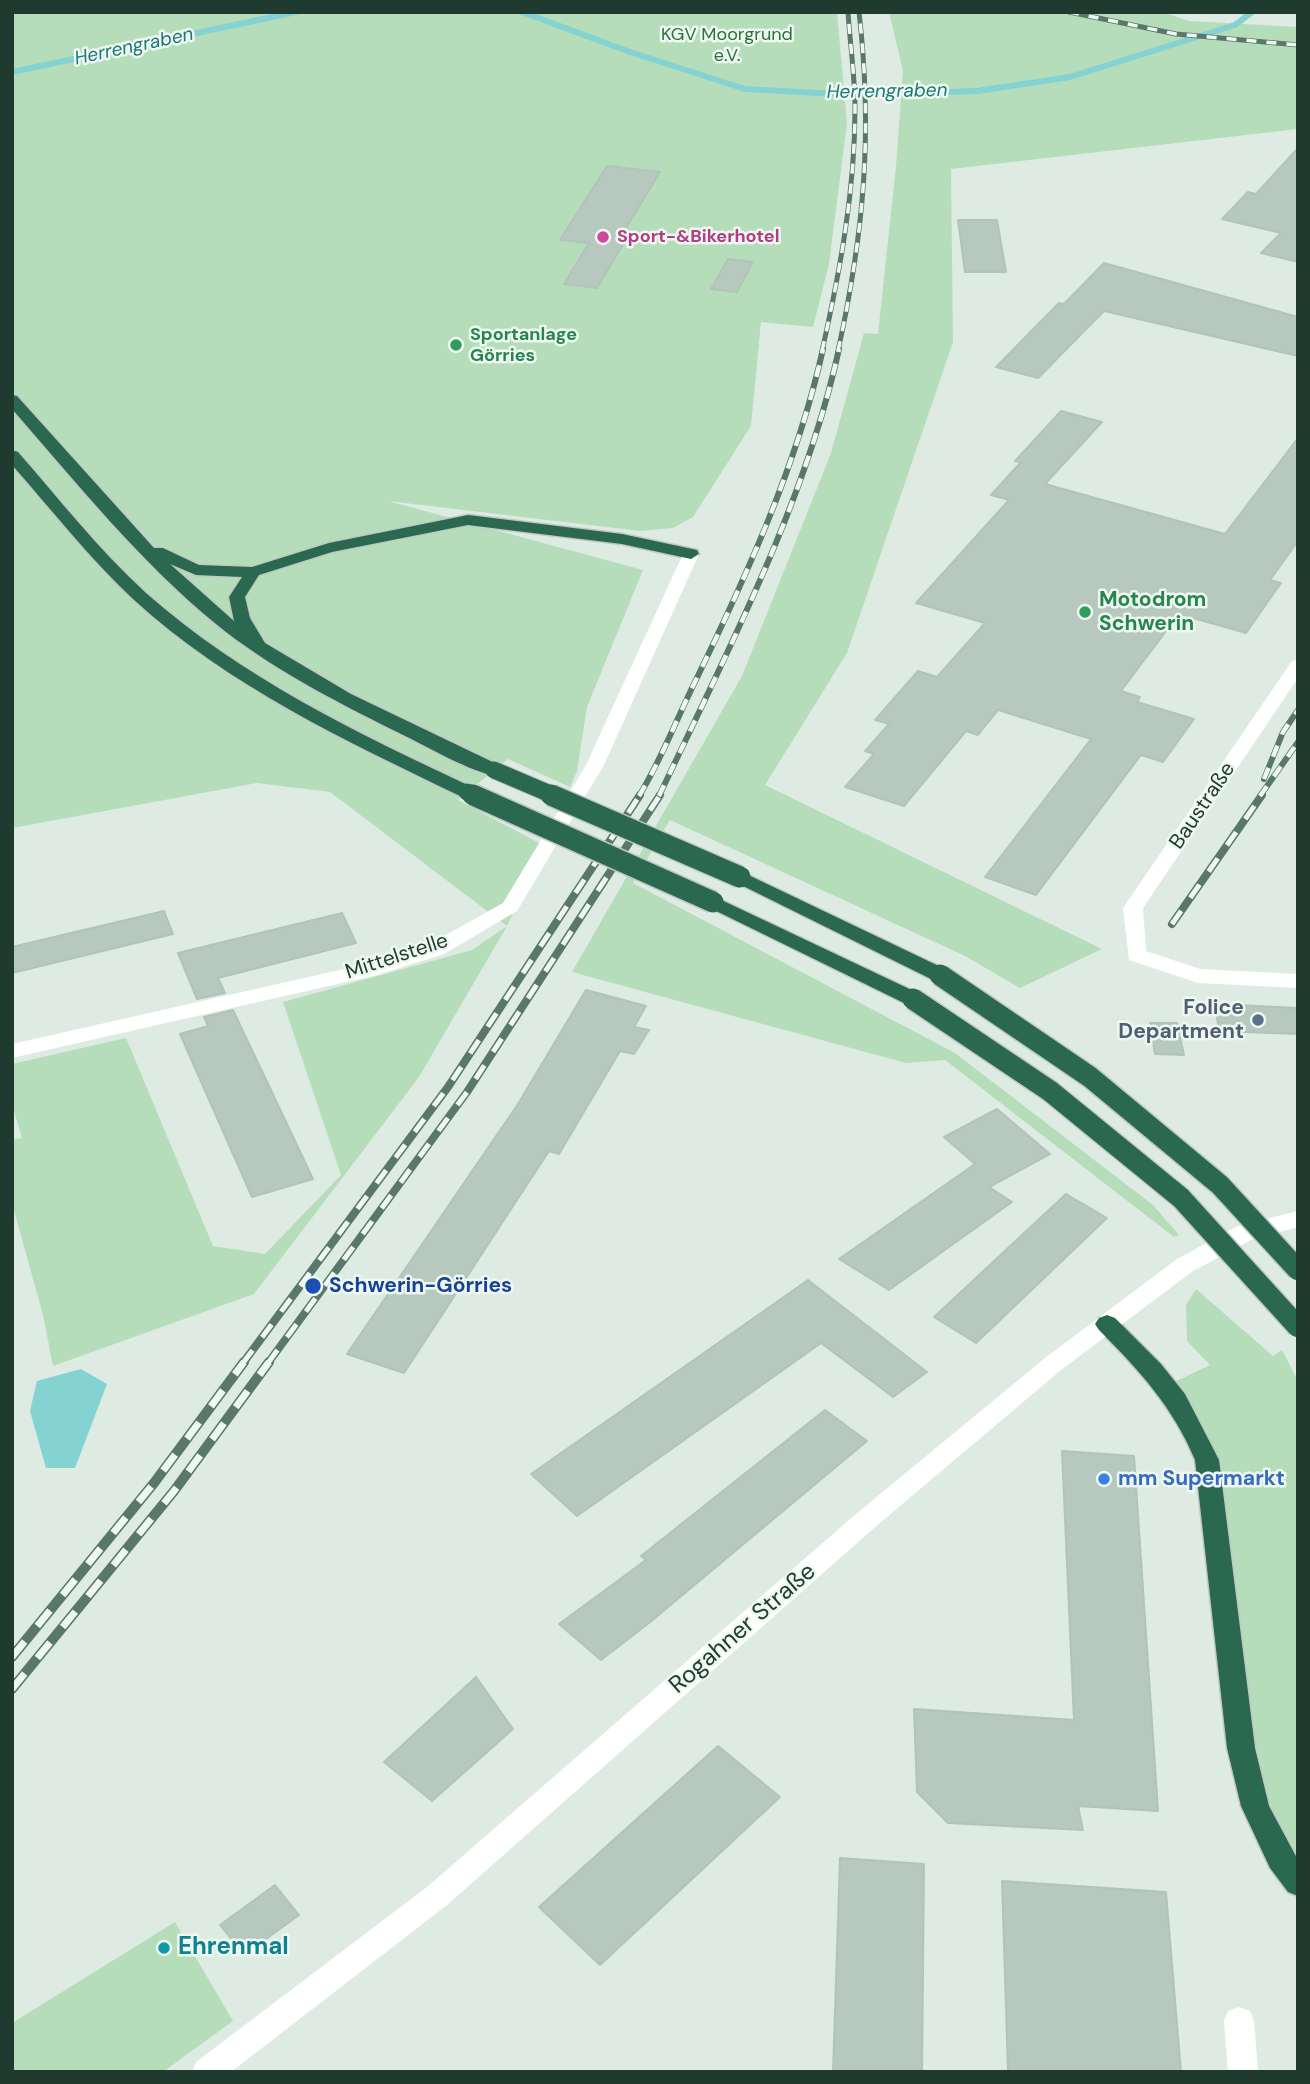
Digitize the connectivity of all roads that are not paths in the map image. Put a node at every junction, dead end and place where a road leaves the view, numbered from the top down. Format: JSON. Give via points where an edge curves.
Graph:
{"nodes":[{"id":1,"x":12,"y":399,"type":"edge"},
{"id":2,"x":12,"y":455,"type":"edge"},
{"id":3,"x":144,"y":546,"type":"junction"},
{"id":4,"x":691,"y":554,"type":"joint"},
{"id":5,"x":253,"y":572,"type":"junction"},
{"id":6,"x":258,"y":647,"type":"junction"},
{"id":7,"x":1298,"y":664,"type":"edge"},
{"id":8,"x":1298,"y":981,"type":"edge"},
{"id":9,"x":12,"y":1051,"type":"edge"},
{"id":10,"x":1298,"y":1219,"type":"edge"},
{"id":11,"x":1298,"y":1270,"type":"edge"},
{"id":12,"x":1107,"y":1324,"type":"junction"},
{"id":13,"x":1298,"y":1328,"type":"edge"},
{"id":14,"x":1298,"y":1883,"type":"edge"},
{"id":15,"x":1239,"y":2021,"type":"dead end"},
{"id":16,"x":207,"y":2072,"type":"edge"},
{"id":17,"x":1243,"y":2072,"type":"edge"}],
"edges":[{"from":1,"to":3,"type":"highway"},
{"from":2,"to":13,"type":"highway","bridge":true,"via":[[106,562],[159,613],[226,665],[335,728],[913,999],[1050,1091],[1181,1198]]},
{"from":3,"to":5,"type":"highway","via":[[197,570]]},
{"from":3,"to":6,"type":"highway","via":[[194,596]]},
{"from":4,"to":5,"type":"highway","via":[[622,539],[468,520],[329,548]]},
{"from":4,"to":9,"type":"street","name":"Mittelstelle","via":[[595,765],[510,907],[438,948],[370,970]]},
{"from":5,"to":6,"type":"highway","via":[[237,597],[241,618]]},
{"from":6,"to":11,"type":"highway","bridge":true,"via":[[361,708],[740,877],[940,975],[1090,1077],[1220,1185]]},
{"from":7,"to":8,"type":"street","name":"Baustraße","via":[[1133,908],[1136,955],[1198,976]]},
{"from":10,"to":12,"type":"street","name":"Rogahner Straße","via":[[1246,1232],[1185,1265]]},
{"from":12,"to":14,"type":"highway","via":[[1168,1385],[1194,1426],[1207,1460],[1241,1748],[1255,1806],[1280,1859]]},
{"from":12,"to":16,"type":"street","name":"Rogahner Straße","via":[[996,1409],[864,1521],[437,1896]]},
{"from":15,"to":17,"type":"street"}]}
